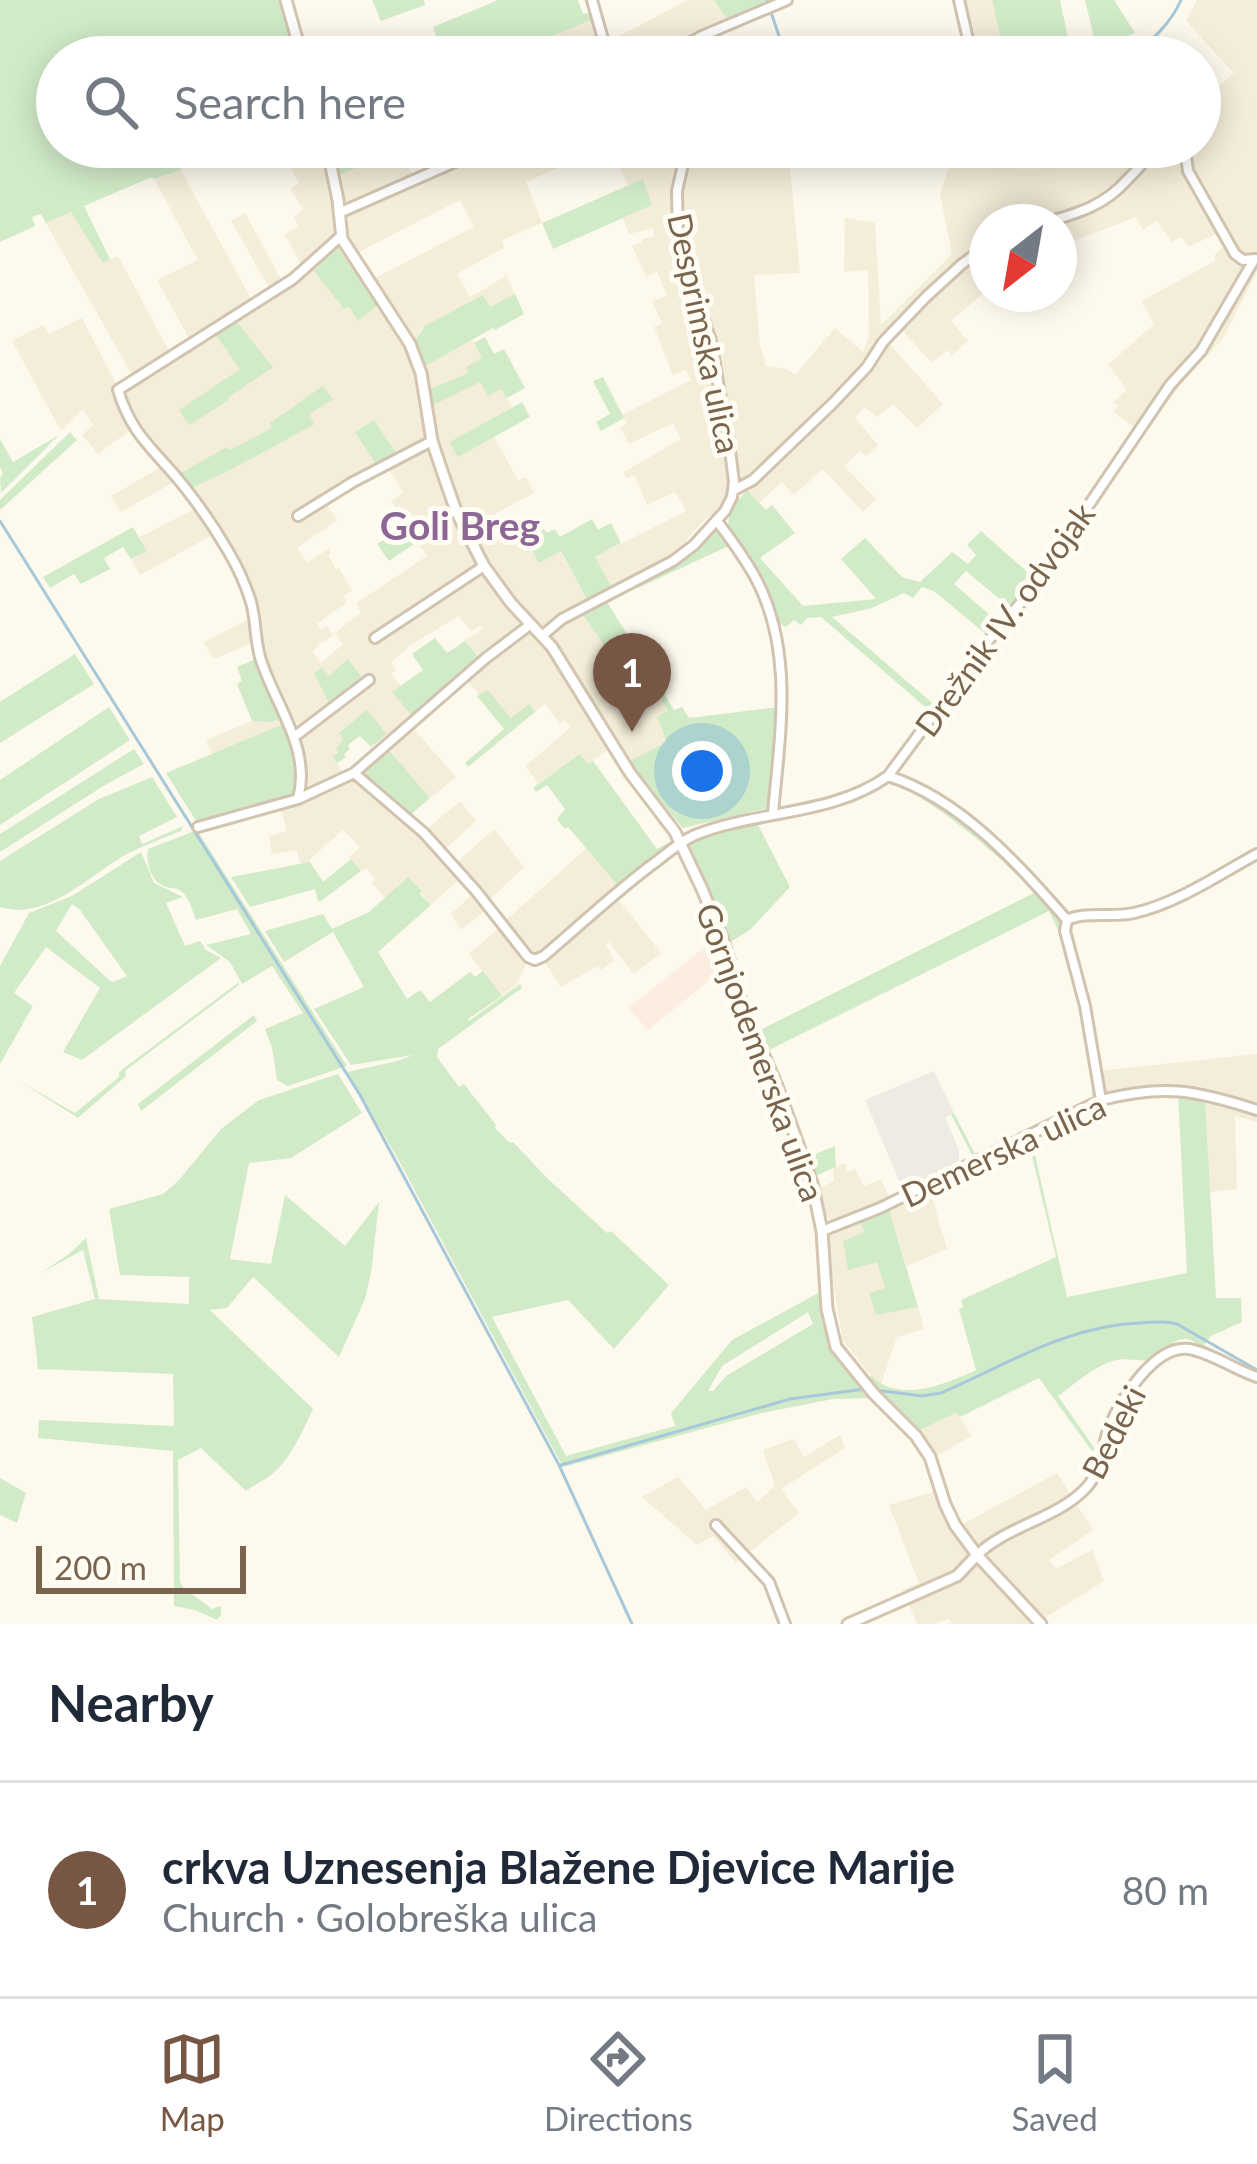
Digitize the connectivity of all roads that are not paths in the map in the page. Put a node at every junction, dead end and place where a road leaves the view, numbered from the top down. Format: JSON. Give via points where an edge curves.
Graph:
{"nodes":[{"id":1,"x":286,"y":0,"type":"edge"},
{"id":2,"x":592,"y":0,"type":"edge"},
{"id":3,"x":959,"y":0,"type":"edge"},
{"id":4,"x":782,"y":2,"type":"edge"},
{"id":5,"x":296,"y":36,"type":"edge"},
{"id":6,"x":602,"y":36,"type":"edge"},
{"id":7,"x":702,"y":36,"type":"edge"},
{"id":8,"x":967,"y":36,"type":"edge"},
{"id":9,"x":331,"y":168,"type":"edge"},
{"id":10,"x":442,"y":168,"type":"edge"},
{"id":11,"x":682,"y":168,"type":"edge"},
{"id":12,"x":1140,"y":168,"type":"edge"},
{"id":13,"x":1188,"y":168,"type":"edge"},
{"id":14,"x":1077,"y":211,"type":"edge"},
{"id":15,"x":340,"y":213,"type":"junction"},
{"id":16,"x":341,"y":236,"type":"junction"},
{"id":17,"x":1238,"y":257,"type":"junction"},
{"id":18,"x":969,"y":259,"type":"edge"},
{"id":19,"x":1256,"y":259,"type":"edge"},
{"id":20,"x":1242,"y":281,"type":"junction"},
{"id":21,"x":432,"y":441,"type":"junction"},
{"id":22,"x":734,"y":490,"type":"junction"},
{"id":23,"x":298,"y":516,"type":"dead end"},
{"id":24,"x":717,"y":521,"type":"junction"},
{"id":25,"x":484,"y":566,"type":"junction"},
{"id":26,"x":531,"y":624,"type":"junction"},
{"id":27,"x":543,"y":635,"type":"junction"},
{"id":28,"x":375,"y":638,"type":"dead end"},
{"id":29,"x":369,"y":680,"type":"dead end"},
{"id":30,"x":294,"y":737,"type":"junction"},
{"id":31,"x":354,"y":773,"type":"junction"},
{"id":32,"x":888,"y":776,"type":"junction"},
{"id":33,"x":298,"y":799,"type":"junction"},
{"id":34,"x":773,"y":813,"type":"junction"},
{"id":35,"x":198,"y":827,"type":"dead end"},
{"id":36,"x":682,"y":842,"type":"junction"},
{"id":37,"x":1257,"y":854,"type":"edge"},
{"id":38,"x":1067,"y":920,"type":"junction"},
{"id":39,"x":1101,"y":1100,"type":"junction"},
{"id":40,"x":1257,"y":1110,"type":"edge"},
{"id":41,"x":822,"y":1231,"type":"junction"},
{"id":42,"x":1257,"y":1377,"type":"edge"},
{"id":43,"x":716,"y":1525,"type":"dead end"},
{"id":44,"x":977,"y":1555,"type":"junction"},
{"id":45,"x":785,"y":1624,"type":"edge"},
{"id":46,"x":848,"y":1624,"type":"edge"},
{"id":47,"x":1041,"y":1624,"type":"edge"}],
"edges":[{"from":1,"to":5,"type":"street"},
{"from":2,"to":6,"type":"street"},
{"from":3,"to":8,"type":"street"},
{"from":4,"to":7,"type":"street"},
{"from":9,"to":15,"type":"street"},
{"from":10,"to":15,"type":"street"},
{"from":11,"to":22,"type":"street","name":"Desprimska ulica","via":[[679,240],[711,341]]},
{"from":12,"to":14,"type":"street"},
{"from":13,"to":17,"type":"street"},
{"from":15,"to":16,"type":"street"},
{"from":16,"to":21,"type":"street","name":"Gornjodemerska ulica","via":[[410,344]]},
{"from":16,"to":30,"type":"street","via":[[293,278],[118,390],[137,434],[231,555]]},
{"from":17,"to":19,"type":"street"},
{"from":17,"to":20,"type":"street"},
{"from":18,"to":22,"type":"street","via":[[834,401]]},
{"from":19,"to":20,"type":"street","name":"Drežnik IV. odvojak"},
{"from":20,"to":32,"type":"street","name":"Drežnik IV. odvojak","via":[[1030,592]]},
{"from":21,"to":23,"type":"street"},
{"from":21,"to":25,"type":"street","name":"Gornjodemerska ulica"},
{"from":22,"to":24,"type":"street","name":"Desprimska ulica"},
{"from":24,"to":27,"type":"street","name":"Desprimska ulica","via":[[674,560]]},
{"from":24,"to":34,"type":"street","via":[[755,577],[781,660]]},
{"from":25,"to":26,"type":"street","name":"Gornjodemerska ulica"},
{"from":25,"to":28,"type":"street"},
{"from":26,"to":27,"type":"street","name":"Gornjodemerska ulica"},
{"from":26,"to":31,"type":"street"},
{"from":27,"to":36,"type":"street","name":"Gornjodemerska ulica"},
{"from":29,"to":30,"type":"street"},
{"from":30,"to":33,"type":"street"},
{"from":31,"to":33,"type":"street"},
{"from":31,"to":36,"type":"street","name":"Drežnik IV. odvojak","via":[[424,833],[532,960]]},
{"from":32,"to":34,"type":"street","name":"Drežnik IV. odvojak","via":[[853,796]]},
{"from":32,"to":38,"type":"street","via":[[963,818]]},
{"from":33,"to":35,"type":"street"},
{"from":34,"to":36,"type":"street","name":"Drežnik IV. odvojak"},
{"from":36,"to":41,"type":"street","name":"Gornjodemerska ulica","via":[[803,1154]]},
{"from":37,"to":38,"type":"street","via":[[1153,908]]},
{"from":38,"to":39,"type":"street"},
{"from":39,"to":40,"type":"street","name":"Demerska ulica","via":[[1169,1090]]},
{"from":39,"to":41,"type":"street","name":"Demerska ulica"},
{"from":41,"to":44,"type":"street","name":"Gornjodemerska ulica","via":[[832,1339],[925,1447],[950,1516]]},
{"from":42,"to":44,"type":"street","name":"Bedeki","via":[[1187,1349],[1161,1355],[1119,1408],[1086,1489]]},
{"from":43,"to":45,"type":"street","via":[[769,1582]]},
{"from":44,"to":46,"type":"street","name":"Bedeki","via":[[957,1576]]},
{"from":44,"to":47,"type":"street","name":"Gornjodemerska ulica"}]}
